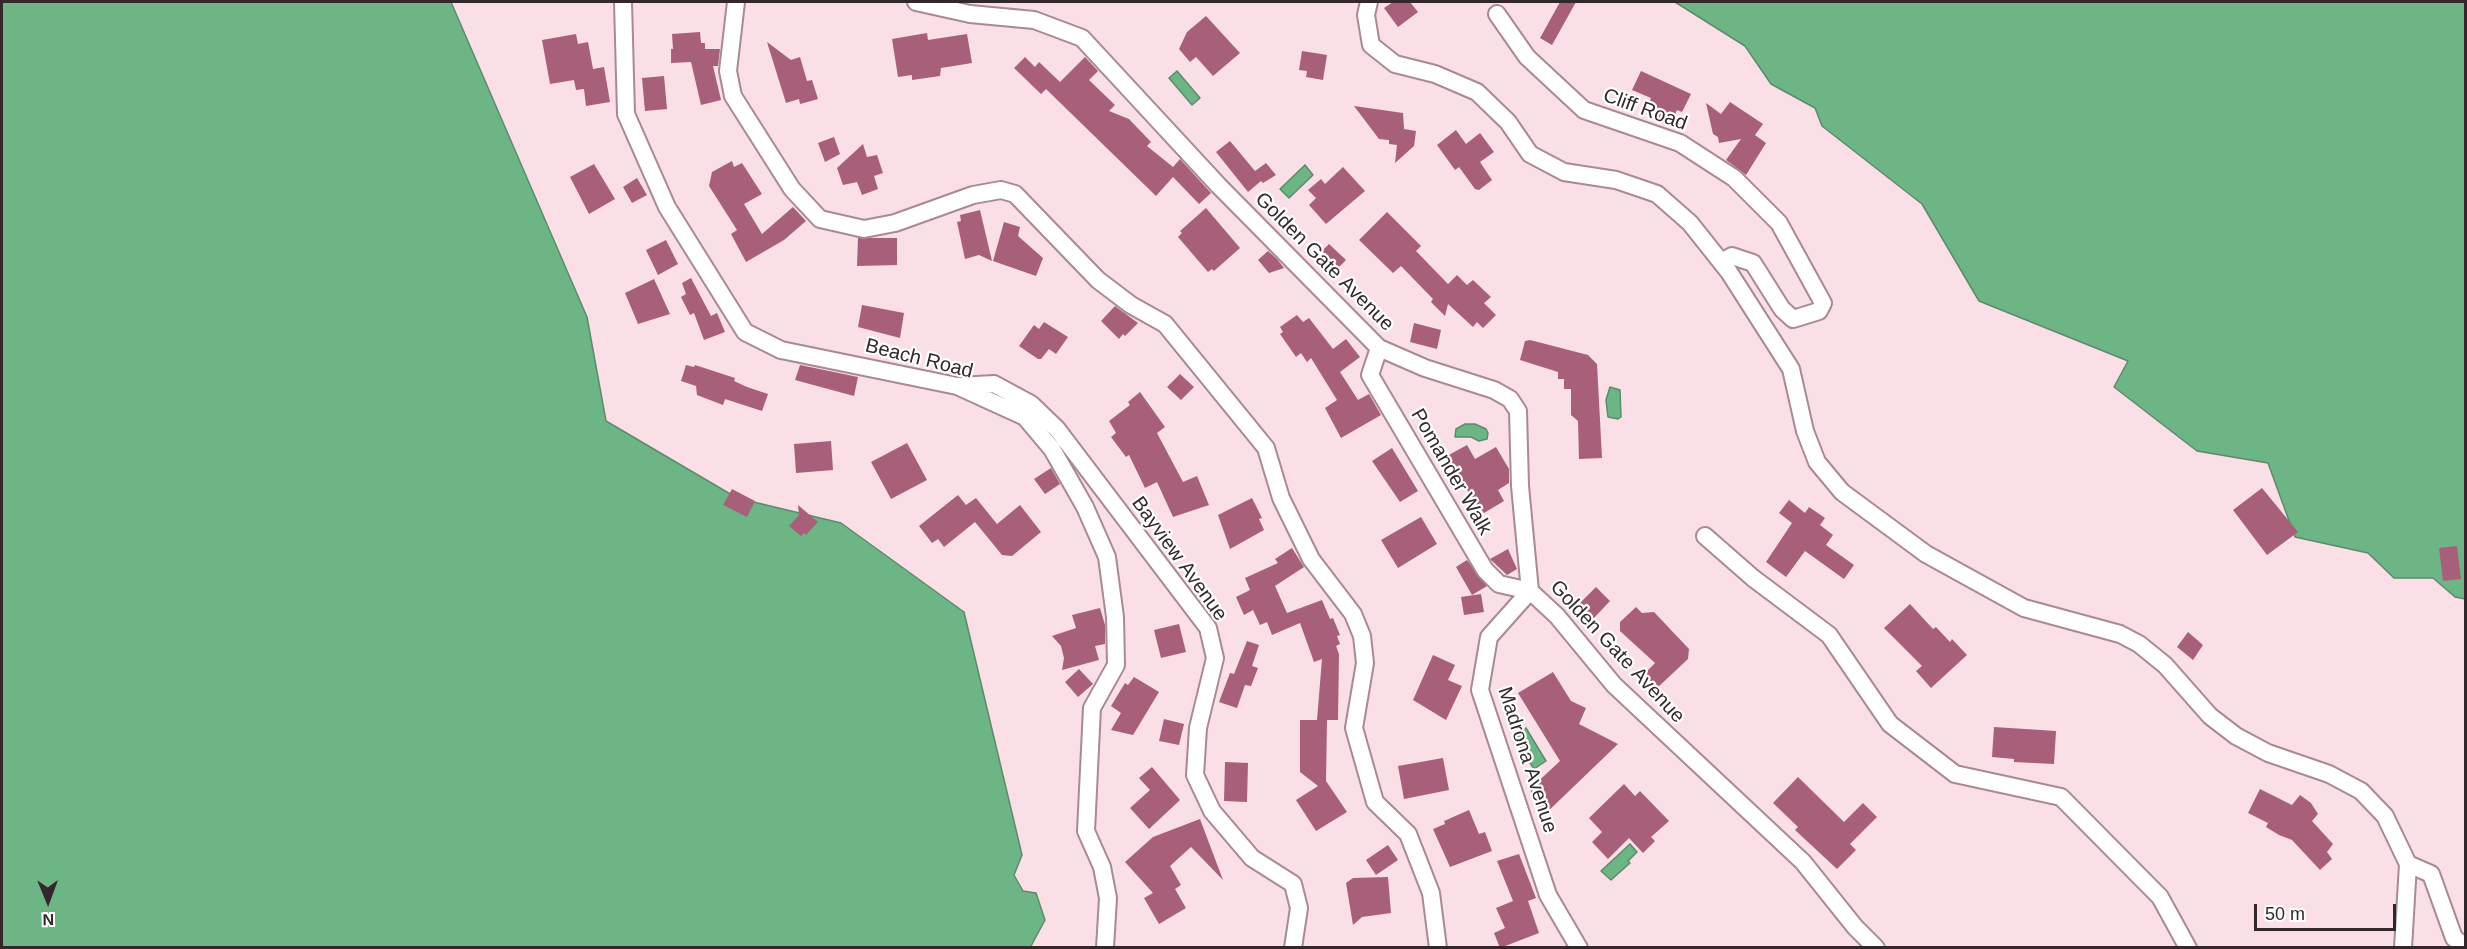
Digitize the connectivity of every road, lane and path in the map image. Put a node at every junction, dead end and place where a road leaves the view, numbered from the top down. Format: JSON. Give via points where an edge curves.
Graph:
{"nodes":[{"id":1,"x":623,"y":2,"type":"edge"},
{"id":2,"x":736,"y":2,"type":"edge"},
{"id":3,"x":916,"y":2,"type":"edge"},
{"id":4,"x":1369,"y":2,"type":"edge"},
{"id":5,"x":1497,"y":14,"type":"dead end"},
{"id":6,"x":1721,"y":262,"type":"junction"},
{"id":7,"x":1379,"y":348,"type":"junction"},
{"id":8,"x":957,"y":386,"type":"junction"},
{"id":9,"x":1705,"y":536,"type":"dead end"},
{"id":10,"x":1530,"y":591,"type":"junction"},
{"id":11,"x":2408,"y":864,"type":"junction"},
{"id":12,"x":1105,"y":948,"type":"edge"},
{"id":13,"x":1293,"y":948,"type":"edge"},
{"id":14,"x":1438,"y":948,"type":"edge"},
{"id":15,"x":1579,"y":948,"type":"edge"},
{"id":16,"x":1876,"y":948,"type":"edge"},
{"id":17,"x":2188,"y":948,"type":"edge"},
{"id":18,"x":2403,"y":948,"type":"edge"},
{"id":19,"x":2466,"y":948,"type":"edge"}],
"edges":[{"from":1,"to":8,"type":"street","name":"Beach Road","via":[[626,114],[667,207],[745,332],[781,350]]},
{"from":2,"to":14,"type":"street","via":[[728,71],[733,96],[792,189],[820,219],[864,229],[895,223],[973,195],[1001,190],[1015,194],[1098,280],[1165,324],[1266,448],[1281,498],[1311,559],[1353,614],[1362,636],[1365,663],[1354,728],[1375,802],[1408,834],[1431,892]]},
{"from":3,"to":7,"type":"street","name":"Golden Gate Avenue","via":[[970,14],[1034,20],[1082,38],[1219,186]]},
{"from":4,"to":6,"type":"street","via":[[1366,15],[1371,45],[1395,64],[1435,74],[1477,92],[1508,122],[1530,154],[1564,172],[1616,180],[1657,194],[1690,223]]},
{"from":5,"to":6,"type":"street","name":"Cliff Road","via":[[1527,57],[1584,110],[1680,143],[1734,178],[1779,223],[1823,303],[1819,311],[1793,319],[1782,309],[1753,263],[1732,256]]},
{"from":6,"to":11,"type":"street","via":[[1791,369],[1805,431],[1817,462],[1842,492],[1926,554],[2024,608],[2120,634],[2139,644],[2165,665],[2210,716],[2236,736],[2361,791],[2385,816]]},
{"from":7,"to":10,"type":"street","name":"Pomander Walk","via":[[1370,375],[1485,570],[1499,584]]},
{"from":7,"to":10,"type":"street","name":"Golden Gate Avenue","via":[[1425,368],[1494,390],[1510,399],[1518,411]]},
{"from":8,"to":12,"type":"street","name":"Beach Road","via":[[1025,417],[1052,449],[1085,507],[1107,557],[1116,665],[1092,708],[1086,831],[1102,867],[1108,898]]},
{"from":8,"to":13,"type":"street","name":"Bayview Avenue","via":[[994,384],[1031,404],[1048,420],[1208,628],[1215,658],[1198,728],[1195,775],[1212,812],[1252,858],[1293,884],[1299,908]]},
{"from":9,"to":17,"type":"street","via":[[1829,635],[1890,724],[1956,774],[2061,797],[2160,897]]},
{"from":10,"to":15,"type":"street","name":"Madrona Avenue","via":[[1488,637],[1480,690],[1548,895]]},
{"from":10,"to":16,"type":"street","name":"Golden Gate Avenue","via":[[1557,616],[1614,685],[1803,862]]},
{"from":11,"to":18,"type":"street"},
{"from":11,"to":19,"type":"street","via":[[2431,874],[2454,938]]}]}
